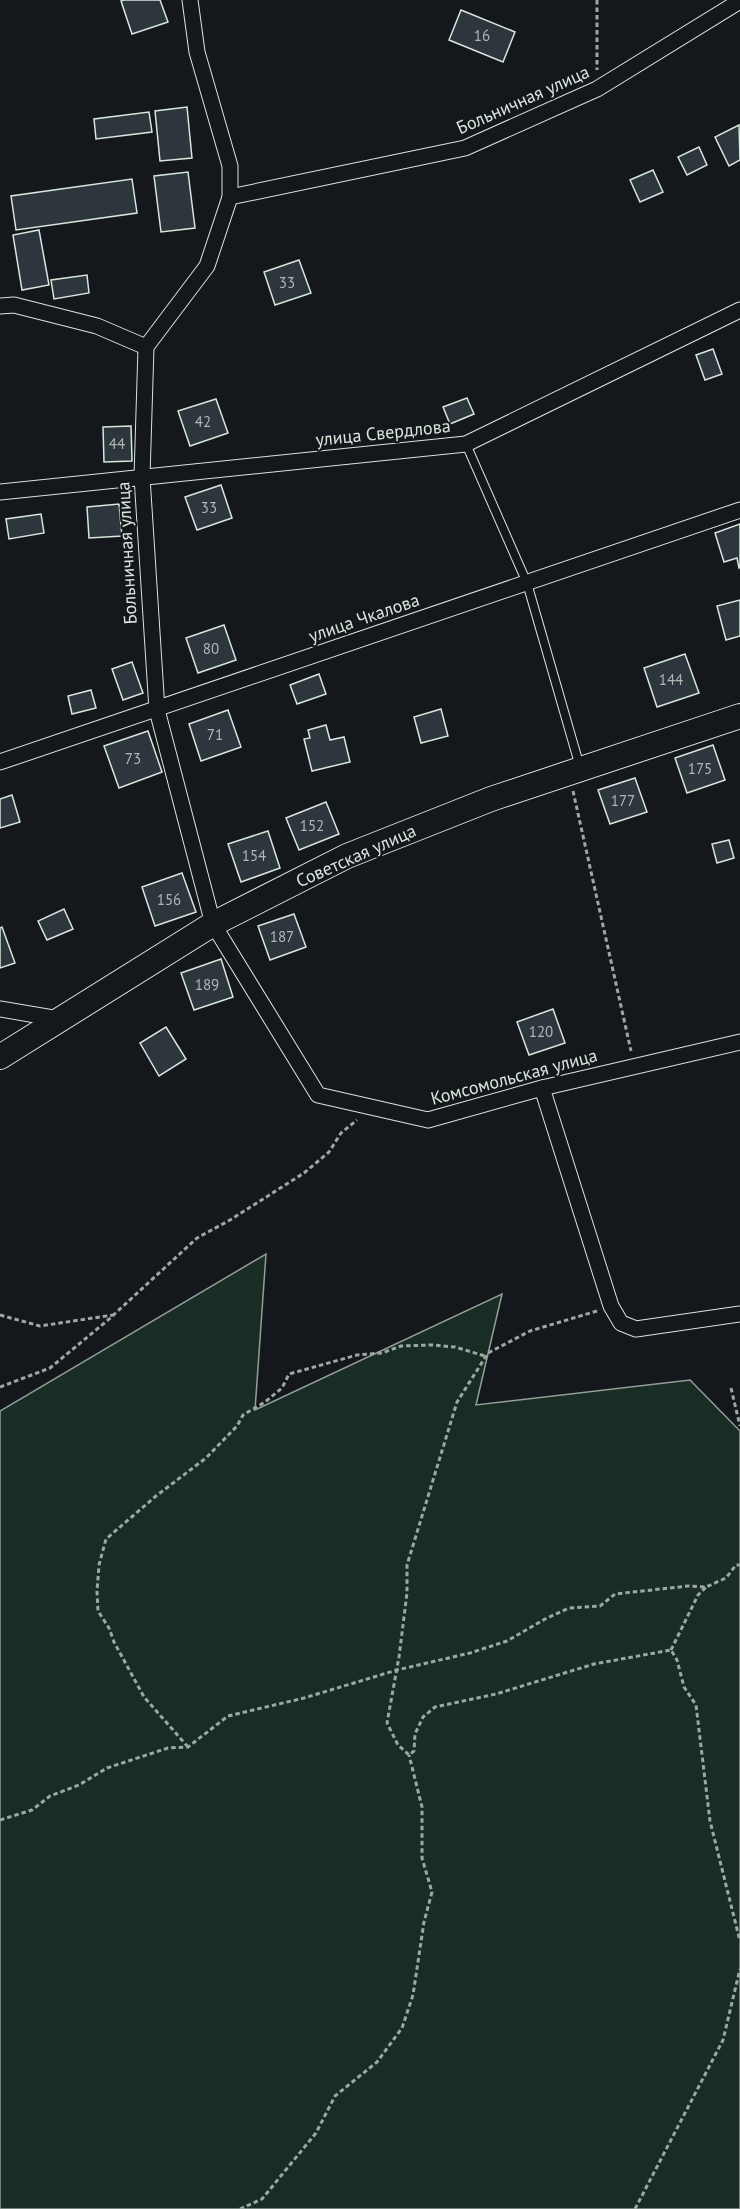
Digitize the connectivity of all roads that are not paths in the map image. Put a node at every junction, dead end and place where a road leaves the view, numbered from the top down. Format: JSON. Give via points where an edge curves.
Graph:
{"nodes":[{"id":1,"x":190,"y":0,"type":"edge"},
{"id":2,"x":740,"y":1,"type":"edge"},
{"id":3,"x":230,"y":197,"type":"junction"},
{"id":4,"x":0,"y":306,"type":"edge"},
{"id":5,"x":740,"y":310,"type":"edge"},
{"id":6,"x":146,"y":347,"type":"junction"},
{"id":7,"x":466,"y":444,"type":"junction"},
{"id":8,"x":142,"y":477,"type":"junction"},
{"id":9,"x":0,"y":492,"type":"edge"},
{"id":10,"x":740,"y":510,"type":"edge"},
{"id":11,"x":527,"y":583,"type":"junction"},
{"id":12,"x":157,"y":710,"type":"junction"},
{"id":13,"x":740,"y":717,"type":"edge"},
{"id":14,"x":0,"y":762,"type":"edge"},
{"id":15,"x":577,"y":779,"type":"junction"},
{"id":16,"x":213,"y":924,"type":"junction"},
{"id":17,"x":0,"y":1009,"type":"edge"},
{"id":18,"x":59,"y":1019,"type":"junction"},
{"id":19,"x":740,"y":1042,"type":"edge"},
{"id":20,"x":0,"y":1057,"type":"edge"},
{"id":21,"x":542,"y":1088,"type":"junction"},
{"id":22,"x":740,"y":1314,"type":"edge"}],
"edges":[{"from":1,"to":3,"type":"street","via":[[197,52],[230,166]]},
{"from":2,"to":3,"type":"street","name":"Больничная улица","via":[[597,90],[465,148]]},
{"from":3,"to":6,"type":"street","via":[[207,266]]},
{"from":4,"to":6,"type":"street","via":[[14,305],[97,326]]},
{"from":5,"to":7,"type":"street","name":"улица Свердлова"},
{"from":6,"to":8,"type":"street","name":"Больничная улица"},
{"from":7,"to":8,"type":"street","name":"улица Свердлова"},
{"from":7,"to":11,"type":"lane"},
{"from":8,"to":9,"type":"street","name":"улица Свердлова"},
{"from":8,"to":12,"type":"street","name":"Больничная улица"},
{"from":10,"to":11,"type":"street","name":"улица Чкалова"},
{"from":11,"to":12,"type":"street","name":"улица Чкалова"},
{"from":11,"to":15,"type":"lane"},
{"from":12,"to":14,"type":"street","name":"улица Чкалова"},
{"from":12,"to":16,"type":"street","name":"Больничная улица"},
{"from":13,"to":15,"type":"main road","name":"Советская улица","via":[[645,748]]},
{"from":15,"to":16,"type":"main road","name":"Советская улица","via":[[491,798],[347,856]]},
{"from":16,"to":18,"type":"main road","name":"Советская улица"},
{"from":16,"to":21,"type":"street","name":"Комсомольская улица","via":[[318,1095],[428,1120]]},
{"from":17,"to":18,"type":"street"},
{"from":18,"to":20,"type":"main road","name":"Советская улица"},
{"from":19,"to":21,"type":"street","name":"Комсомольская улица"},
{"from":21,"to":22,"type":"street","via":[[611,1306],[621,1323],[636,1329]]}]}
